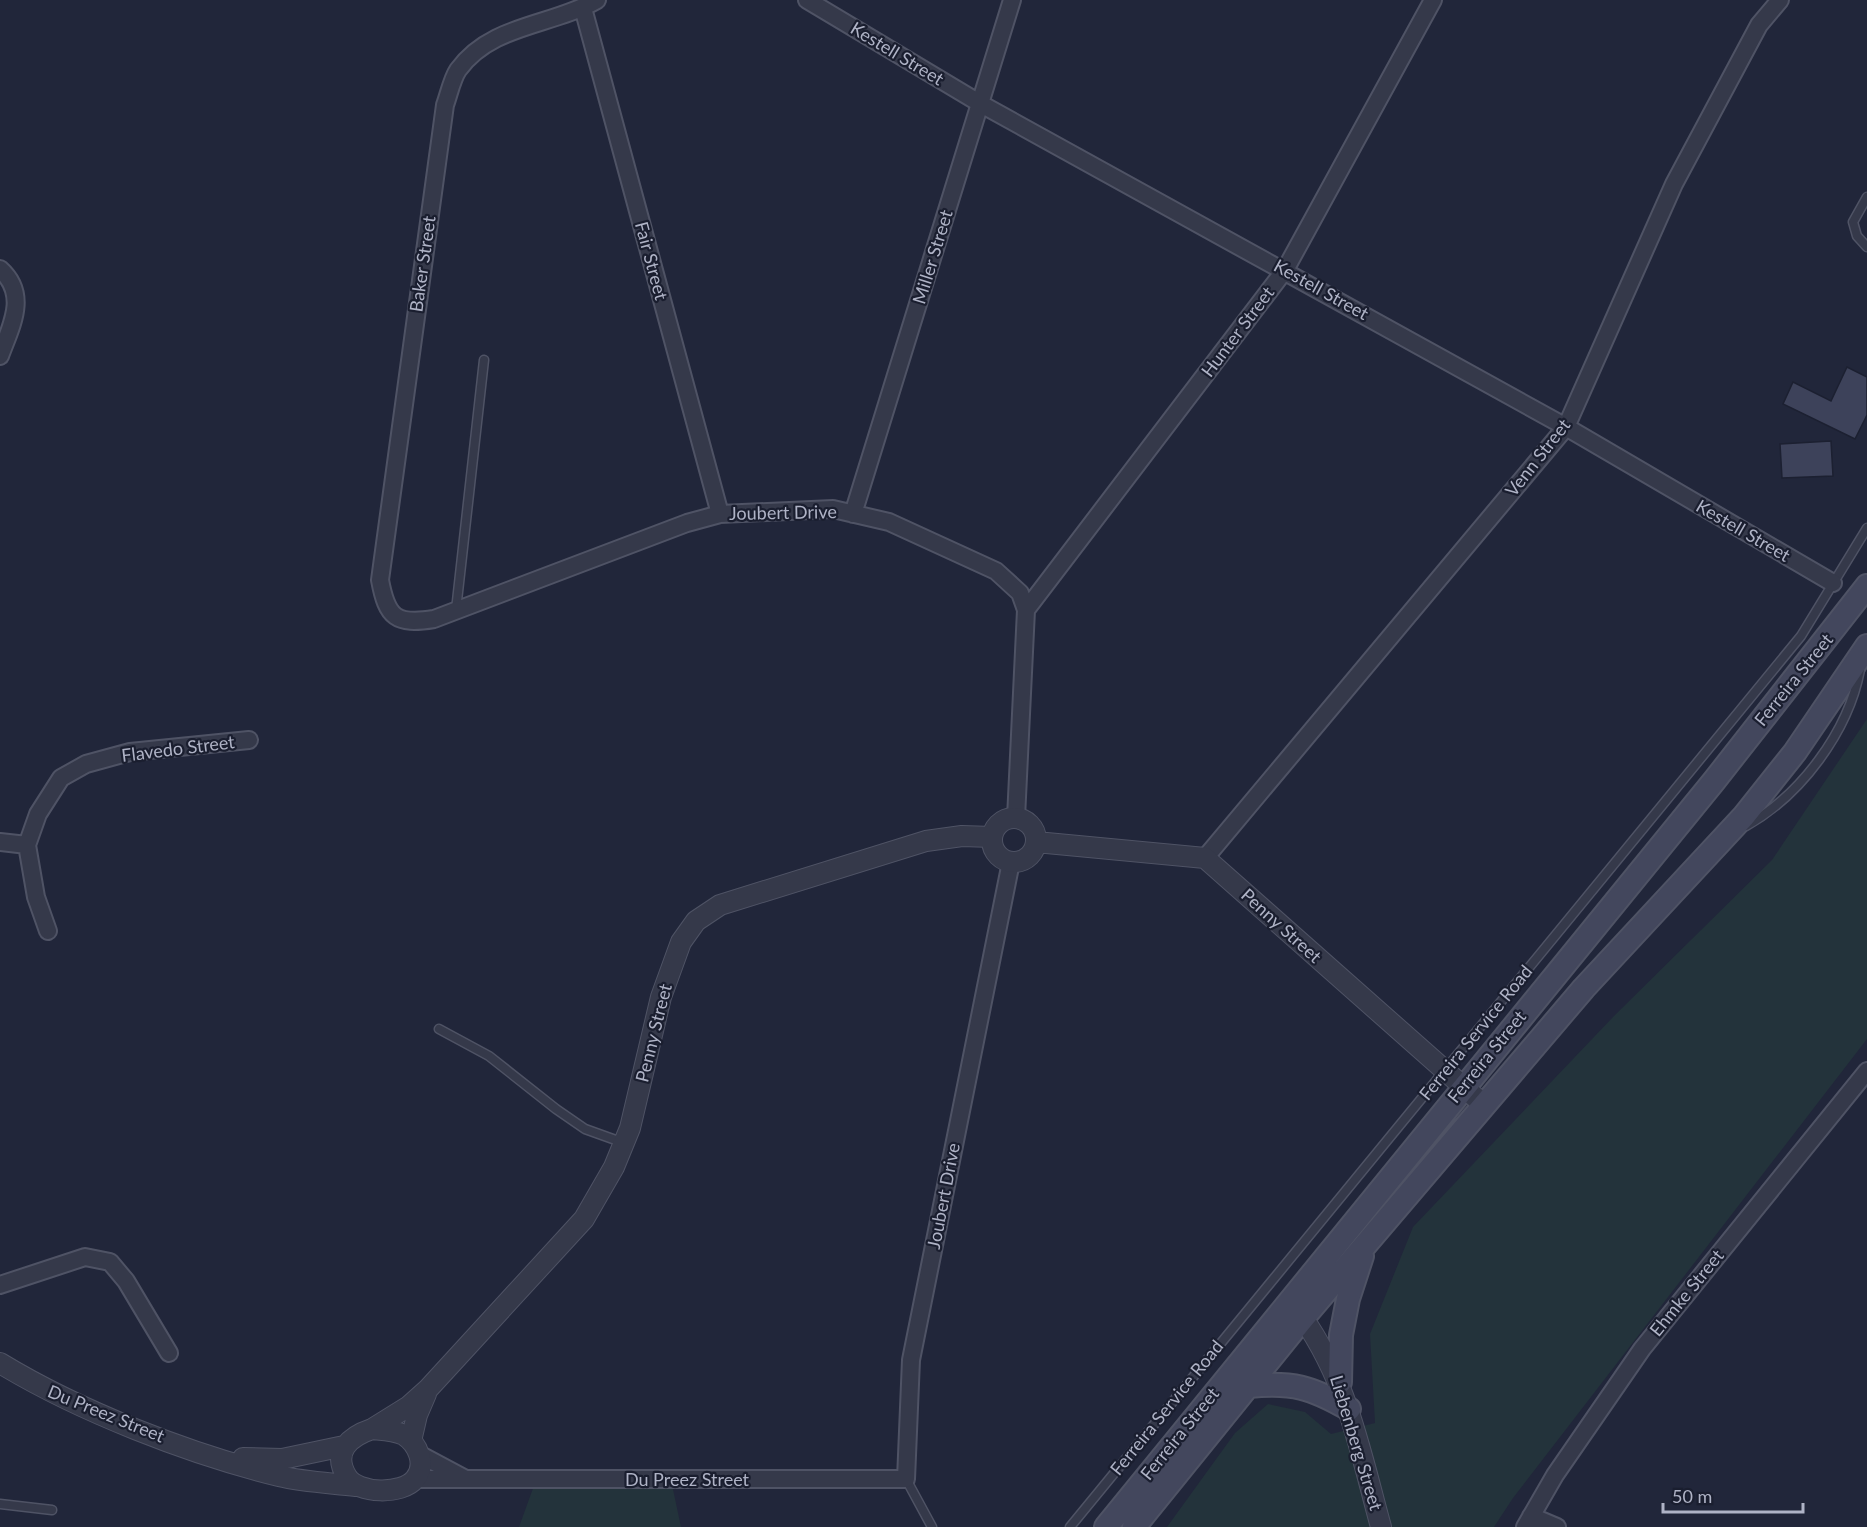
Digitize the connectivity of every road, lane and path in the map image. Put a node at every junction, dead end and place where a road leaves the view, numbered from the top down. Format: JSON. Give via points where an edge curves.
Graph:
{"nodes":[{"id":1,"x":807,"y":0,"type":"edge"},
{"id":2,"x":1012,"y":0,"type":"edge"},
{"id":3,"x":1433,"y":0,"type":"edge"},
{"id":4,"x":1780,"y":0,"type":"edge"},
{"id":5,"x":590,"y":4,"type":"edge"},
{"id":6,"x":981,"y":104,"type":"junction"},
{"id":7,"x":1867,"y":197,"type":"edge"},
{"id":8,"x":1867,"y":248,"type":"edge"},
{"id":9,"x":0,"y":269,"type":"edge"},
{"id":10,"x":1285,"y":270,"type":"junction"},
{"id":11,"x":0,"y":356,"type":"edge"},
{"id":12,"x":484,"y":360,"type":"dead end"},
{"id":13,"x":1566,"y":427,"type":"junction"},
{"id":14,"x":720,"y":513,"type":"junction"},
{"id":15,"x":853,"y":514,"type":"junction"},
{"id":16,"x":1867,"y":528,"type":"edge"},
{"id":17,"x":1833,"y":583,"type":"junction"},
{"id":18,"x":1867,"y":586,"type":"edge"},
{"id":19,"x":456,"y":610,"type":"junction"},
{"id":20,"x":1026,"y":610,"type":"junction"},
{"id":21,"x":392,"y":615,"type":"joint"},
{"id":22,"x":1865,"y":649,"type":"edge"},
{"id":23,"x":249,"y":740,"type":"dead end"},
{"id":24,"x":1017,"y":818,"type":"junction"},
{"id":25,"x":992,"y":837,"type":"junction"},
{"id":26,"x":0,"y":842,"type":"edge"},
{"id":27,"x":1036,"y":842,"type":"junction"},
{"id":28,"x":27,"y":845,"type":"junction"},
{"id":29,"x":1205,"y":858,"type":"junction"},
{"id":30,"x":1011,"y":862,"type":"junction"},
{"id":31,"x":48,"y":931,"type":"dead end"},
{"id":32,"x":439,"y":1029,"type":"dead end"},
{"id":33,"x":1445,"y":1071,"type":"junction"},
{"id":34,"x":1867,"y":1071,"type":"edge"},
{"id":35,"x":1462,"y":1086,"type":"junction"},
{"id":36,"x":1484,"y":1105,"type":"junction"},
{"id":37,"x":624,"y":1144,"type":"junction"},
{"id":38,"x":1364,"y":1249,"type":"junction"},
{"id":39,"x":0,"y":1285,"type":"edge"},
{"id":40,"x":1289,"y":1299,"type":"junction"},
{"id":41,"x":1303,"y":1318,"type":"junction"},
{"id":42,"x":169,"y":1353,"type":"dead end"},
{"id":43,"x":0,"y":1363,"type":"edge"},
{"id":44,"x":1340,"y":1382,"type":"junction"},
{"id":45,"x":1249,"y":1386,"type":"junction"},
{"id":46,"x":428,"y":1389,"type":"junction"},
{"id":47,"x":1349,"y":1409,"type":"junction"},
{"id":48,"x":372,"y":1429,"type":"junction"},
{"id":49,"x":344,"y":1446,"type":"junction"},
{"id":50,"x":415,"y":1448,"type":"junction"},
{"id":51,"x":216,"y":1458,"type":"junction"},
{"id":52,"x":415,"y":1479,"type":"junction"},
{"id":53,"x":906,"y":1479,"type":"junction"},
{"id":54,"x":467,"y":1480,"type":"junction"},
{"id":55,"x":356,"y":1486,"type":"junction"},
{"id":56,"x":0,"y":1504,"type":"edge"},
{"id":57,"x":52,"y":1510,"type":"dead end"},
{"id":58,"x":1528,"y":1522,"type":"edge"},
{"id":59,"x":932,"y":1527,"type":"edge"},
{"id":60,"x":1070,"y":1527,"type":"edge"},
{"id":61,"x":1106,"y":1527,"type":"edge"},
{"id":62,"x":1134,"y":1527,"type":"edge"},
{"id":63,"x":1381,"y":1527,"type":"edge"},
{"id":64,"x":1557,"y":1527,"type":"edge"}],
"edges":[{"from":1,"to":6,"type":"street","name":"Kestell Street"},
{"from":2,"to":6,"type":"street","name":"Miller Street"},
{"from":3,"to":10,"type":"street","name":"Hunter Street"},
{"from":4,"to":13,"type":"street","name":"Venn Street","via":[[1759,25],[1674,184]]},
{"from":5,"to":14,"type":"street","name":"Fair Street"},
{"from":5,"to":21,"type":"street","name":"Baker Street","via":[[507,32],[481,48],[458,70],[445,105],[380,580],[384,602]]},
{"from":6,"to":10,"type":"street","name":"Kestell Street"},
{"from":6,"to":15,"type":"street","name":"Miller Street"},
{"from":7,"to":8,"type":"lane","via":[[1853,222],[1857,236]]},
{"from":9,"to":11,"type":"street","via":[[17,294],[16,312]]},
{"from":10,"to":13,"type":"street","name":"Kestell Street"},
{"from":10,"to":20,"type":"street","name":"Hunter Street"},
{"from":12,"to":19,"type":"lane"},
{"from":13,"to":17,"type":"street","name":"Kestell Street"},
{"from":13,"to":29,"type":"street","name":"Venn Street"},
{"from":14,"to":15,"type":"street","name":"Joubert Drive","via":[[833,509]]},
{"from":14,"to":19,"type":"street","name":"Joubert Drive"},
{"from":15,"to":20,"type":"street","name":"Joubert Drive","via":[[889,522],[996,571],[1020,592]]},
{"from":16,"to":17,"type":"lane","name":"Ferreira Service Road"},
{"from":17,"to":33,"type":"lane","name":"Ferreira Service Road","via":[[1801,636]]},
{"from":18,"to":35,"type":"main road","name":"Ferreira Street","via":[[1714,781]]},
{"from":19,"to":21,"type":"street","name":"Joubert Drive","via":[[434,619],[410,622]]},
{"from":20,"to":24,"type":"street"},
{"from":22,"to":36,"type":"main road","name":"Ferreira Street","via":[[1795,752],[1722,840],[1584,988]]},
{"from":23,"to":28,"type":"street","name":"Flavedo Street","via":[[130,752],[86,764],[61,778],[38,814]]},
{"from":24,"to":25,"type":"street","via":[[1003,820]]},
{"from":24,"to":27,"type":"street","via":[[1029,823]]},
{"from":25,"to":30,"type":"street","via":[[994,850]]},
{"from":25,"to":37,"type":"street","name":"Penny Street","via":[[926,841],[720,905],[696,921],[681,942],[661,997],[637,1106]]},
{"from":26,"to":28,"type":"street"},
{"from":27,"to":29,"type":"street"},
{"from":27,"to":30,"type":"street","via":[[1031,855]]},
{"from":28,"to":31,"type":"street","name":"Flavedo Street","via":[[36,897]]},
{"from":29,"to":33,"type":"street","name":"Penny Street"},
{"from":30,"to":53,"type":"street","name":"Joubert Drive","via":[[911,1360]]},
{"from":32,"to":37,"type":"lane","via":[[489,1056],[585,1129]]},
{"from":33,"to":35,"type":"street","name":"Penny Street"},
{"from":33,"to":60,"type":"lane","name":"Ferreira Service Road"},
{"from":34,"to":58,"type":"street","name":"Ehmke Street","via":[[1642,1349],[1555,1475]]},
{"from":35,"to":36,"type":"street","name":"Penny Street"},
{"from":35,"to":40,"type":"main road","name":"Ferreira Street"},
{"from":36,"to":38,"type":"main road","name":"Ferreira Street"},
{"from":37,"to":46,"type":"street","name":"Penny Street","via":[[584,1219]]},
{"from":38,"to":41,"type":"main road","name":"Ferreira Street"},
{"from":38,"to":44,"type":"main road","via":[[1341,1335]]},
{"from":39,"to":42,"type":"street","via":[[85,1257],[110,1262],[126,1281]]},
{"from":40,"to":41,"type":"street","name":"Liebenberg Street"},
{"from":40,"to":61,"type":"main road","name":"Ferreira Street"},
{"from":41,"to":44,"type":"street","name":"Liebenberg Street"},
{"from":41,"to":45,"type":"main road","name":"Ferreira Street"},
{"from":43,"to":51,"type":"street","name":"Du Preez Street","via":[[44,1390]]},
{"from":44,"to":47,"type":"street","name":"Liebenberg Street"},
{"from":45,"to":47,"type":"main road","via":[[1296,1384]]},
{"from":45,"to":62,"type":"main road","name":"Ferreira Street"},
{"from":46,"to":48,"type":"street","name":"Penny Street"},
{"from":46,"to":50,"type":"street","name":"Penny Street","via":[[417,1415]]},
{"from":47,"to":63,"type":"street","name":"Liebenberg Street"},
{"from":48,"to":49,"type":"street","via":[[354,1435]]},
{"from":48,"to":50,"type":"street","via":[[403,1434]]},
{"from":49,"to":51,"type":"street","name":"Du Preez Street","via":[[282,1459]]},
{"from":49,"to":55,"type":"street","via":[[342,1463]]},
{"from":50,"to":52,"type":"street","via":[[421,1467]]},
{"from":50,"to":54,"type":"street","name":"Du Preez Street"},
{"from":51,"to":55,"type":"street","name":"Du Preez Street","via":[[281,1476]]},
{"from":52,"to":54,"type":"street","name":"Du Preez Street"},
{"from":52,"to":55,"type":"street","via":[[392,1489]]},
{"from":53,"to":54,"type":"street","name":"Du Preez Street"},
{"from":53,"to":59,"type":"lane"},
{"from":56,"to":57,"type":"lane"},
{"from":58,"to":64,"type":"street"}]}
